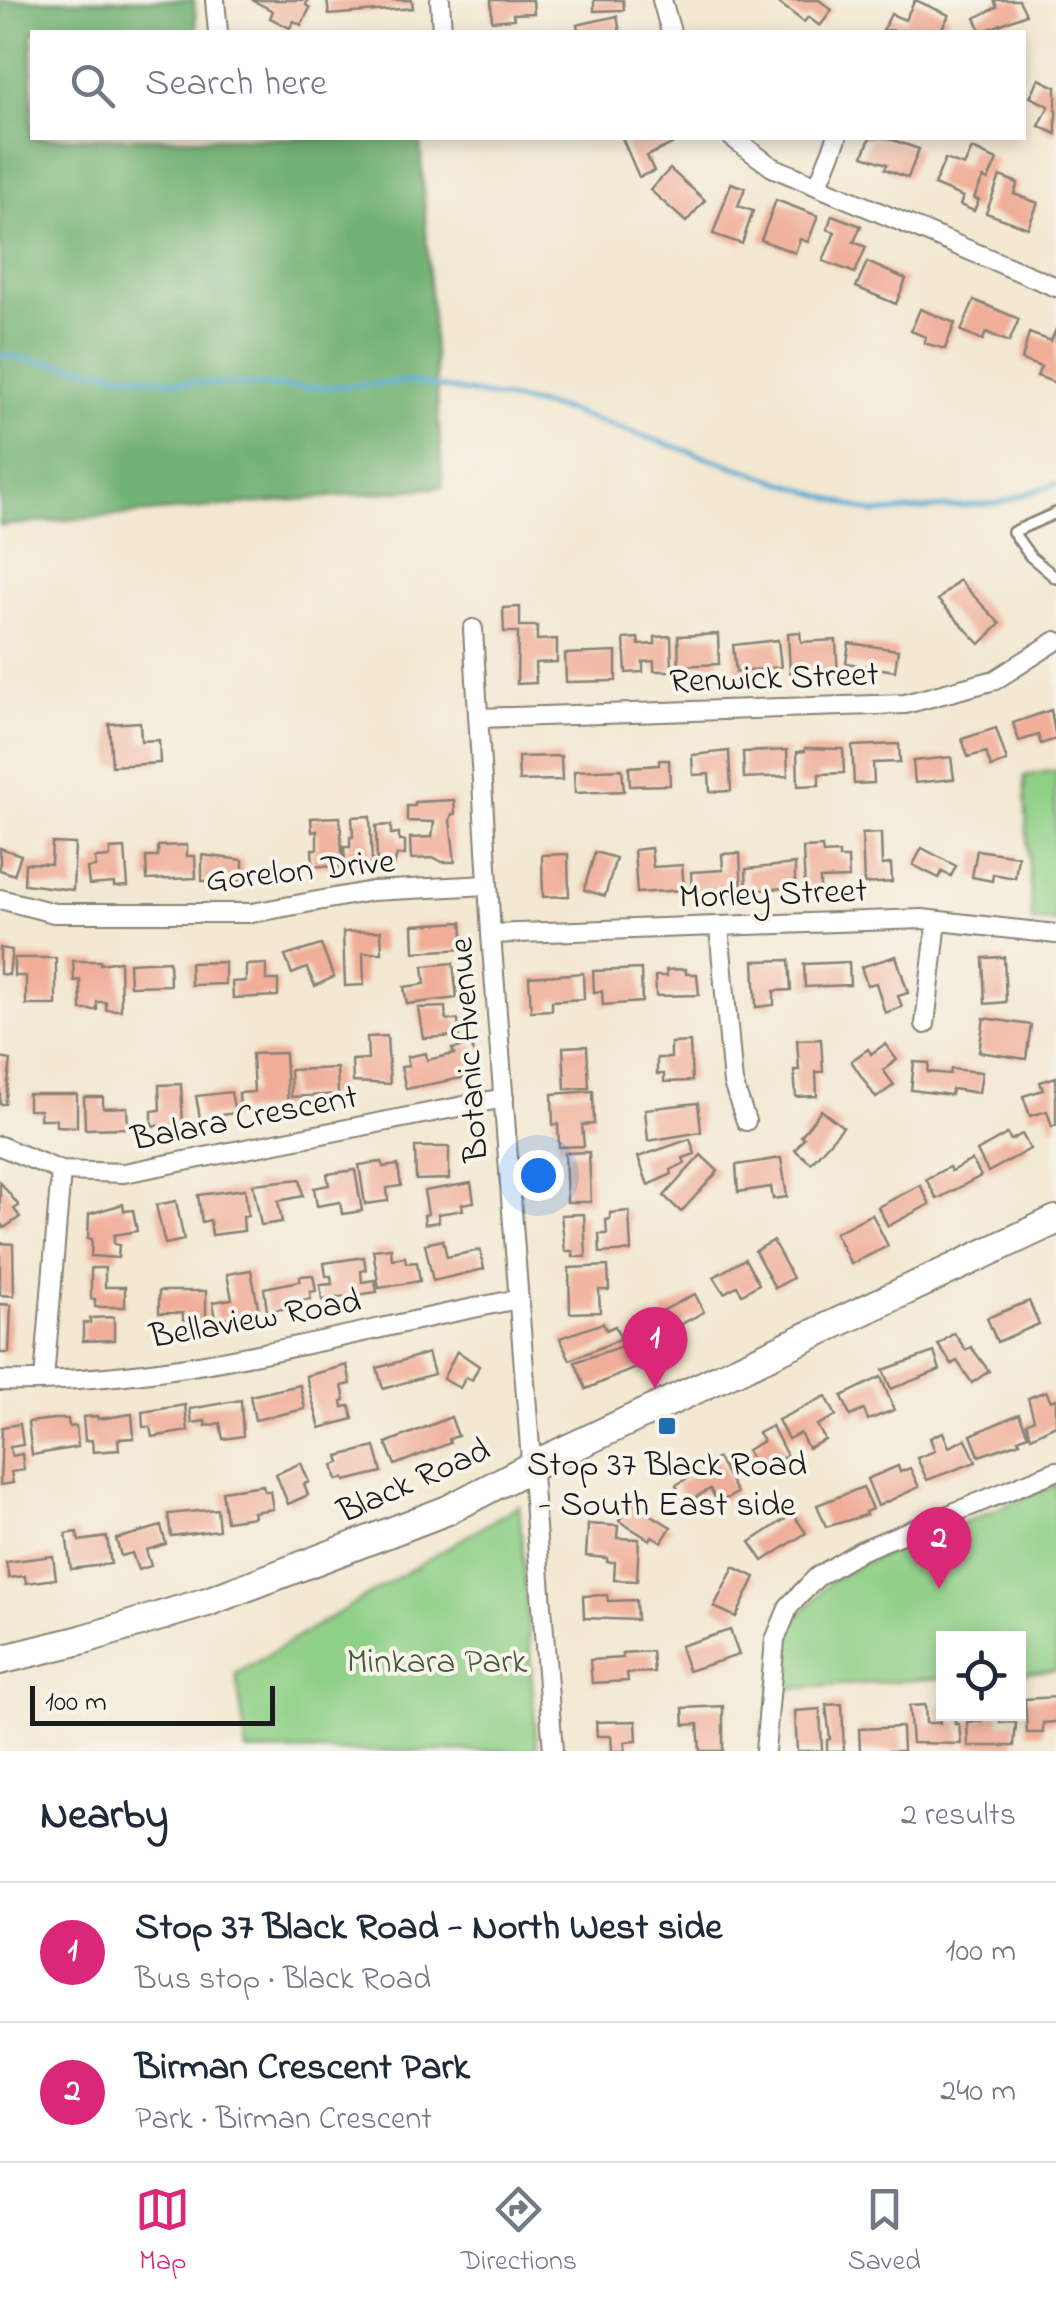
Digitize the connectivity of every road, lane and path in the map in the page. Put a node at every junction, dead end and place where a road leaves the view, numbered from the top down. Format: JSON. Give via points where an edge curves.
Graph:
{"nodes":[{"id":1,"x":216,"y":0,"type":"edge"},
{"id":2,"x":440,"y":0,"type":"edge"},
{"id":3,"x":662,"y":0,"type":"edge"},
{"id":4,"x":218,"y":30,"type":"edge"},
{"id":5,"x":442,"y":30,"type":"edge"},
{"id":6,"x":670,"y":30,"type":"edge"},
{"id":7,"x":735,"y":140,"type":"edge"},
{"id":8,"x":837,"y":140,"type":"edge"},
{"id":9,"x":818,"y":185,"type":"junction"},
{"id":10,"x":1056,"y":287,"type":"edge"},
{"id":11,"x":1056,"y":513,"type":"edge"},
{"id":12,"x":1056,"y":578,"type":"edge"},
{"id":13,"x":474,"y":629,"type":"dead end"},
{"id":14,"x":1056,"y":641,"type":"edge"},
{"id":15,"x":478,"y":718,"type":"junction"},
{"id":16,"x":488,"y":885,"type":"junction"},
{"id":17,"x":0,"y":899,"type":"edge"},
{"id":18,"x":937,"y":920,"type":"junction"},
{"id":19,"x":719,"y":927,"type":"junction"},
{"id":20,"x":491,"y":934,"type":"junction"},
{"id":21,"x":1056,"y":934,"type":"edge"},
{"id":22,"x":925,"y":1024,"type":"dead end"},
{"id":23,"x":504,"y":1098,"type":"junction"},
{"id":24,"x":746,"y":1121,"type":"dead end"},
{"id":25,"x":0,"y":1146,"type":"edge"},
{"id":26,"x":60,"y":1171,"type":"junction"},
{"id":27,"x":1056,"y":1220,"type":"edge"},
{"id":28,"x":519,"y":1299,"type":"junction"},
{"id":29,"x":44,"y":1380,"type":"junction"},
{"id":30,"x":0,"y":1381,"type":"edge"},
{"id":31,"x":532,"y":1466,"type":"junction"},
{"id":32,"x":1056,"y":1472,"type":"edge"},
{"id":33,"x":0,"y":1660,"type":"edge"},
{"id":34,"x":553,"y":1751,"type":"edge"},
{"id":35,"x":765,"y":1751,"type":"edge"}],
"edges":[{"from":1,"to":4,"type":"street"},
{"from":2,"to":5,"type":"street"},
{"from":3,"to":6,"type":"street"},
{"from":7,"to":9,"type":"street","via":[[772,167]]},
{"from":8,"to":9,"type":"street"},
{"from":9,"to":10,"type":"street"},
{"from":11,"to":12,"type":"lane","via":[[1013,532]]},
{"from":13,"to":15,"type":"street","name":"Botanic Avenue"},
{"from":14,"to":15,"type":"street","name":"Renwick Street","via":[[995,680],[905,704]]},
{"from":15,"to":16,"type":"street","name":"Botanic Avenue"},
{"from":16,"to":17,"type":"street","name":"Gorelon Drive","via":[[372,891],[252,913],[54,913]]},
{"from":16,"to":20,"type":"street","name":"Botanic Avenue"},
{"from":18,"to":19,"type":"street","name":"Morley Street"},
{"from":18,"to":21,"type":"street","name":"Morley Street"},
{"from":18,"to":22,"type":"street"},
{"from":19,"to":20,"type":"street","name":"Morley Street"},
{"from":19,"to":24,"type":"street","via":[[733,1083]]},
{"from":20,"to":23,"type":"street","name":"Botanic Avenue"},
{"from":23,"to":26,"type":"street","name":"Balara Crescent","via":[[124,1173]]},
{"from":23,"to":28,"type":"street","name":"Botanic Avenue"},
{"from":25,"to":26,"type":"street","name":"Balara Crescent"},
{"from":26,"to":29,"type":"street"},
{"from":27,"to":31,"type":"main road","name":"Black Road"},
{"from":28,"to":29,"type":"street","name":"Bellaview Road","via":[[251,1356]]},
{"from":28,"to":31,"type":"street","name":"Botanic Avenue"},
{"from":29,"to":30,"type":"street","name":"Bellaview Road"},
{"from":31,"to":33,"type":"main road","name":"Black Road","via":[[448,1510],[207,1602]]},
{"from":31,"to":34,"type":"street","name":"Botanic Avenue"},
{"from":32,"to":35,"type":"street","via":[[860,1551],[818,1578],[789,1606],[775,1640]]}]}
